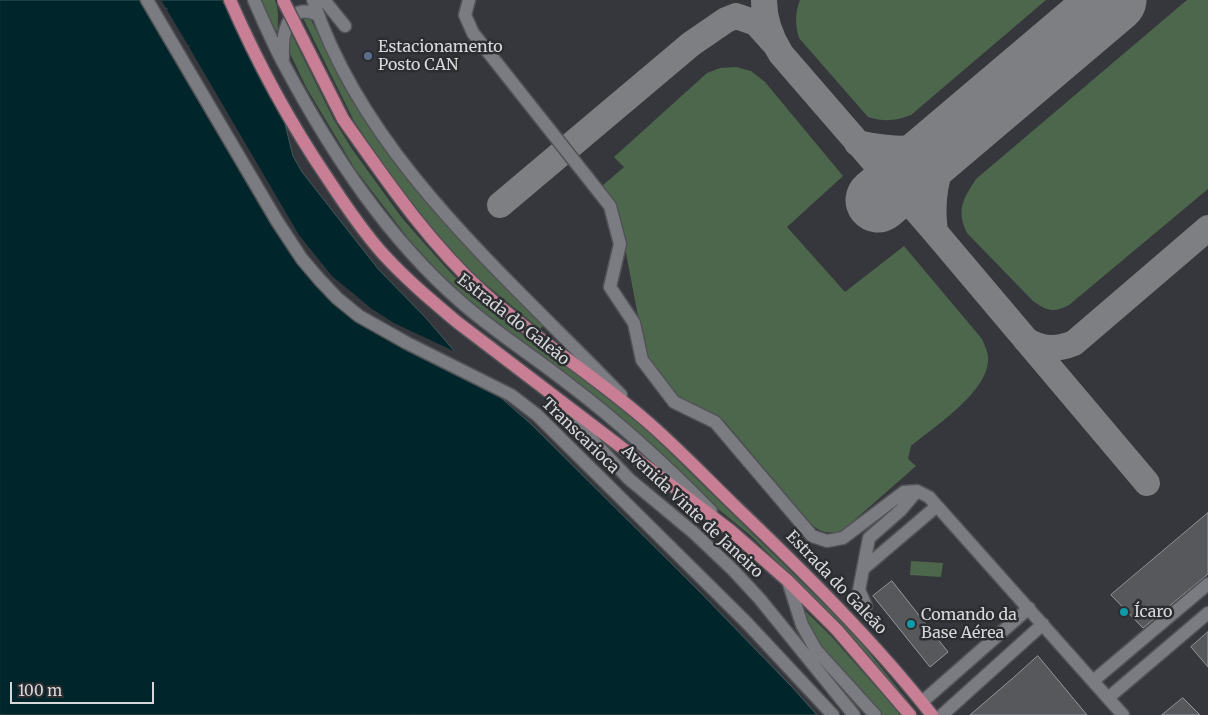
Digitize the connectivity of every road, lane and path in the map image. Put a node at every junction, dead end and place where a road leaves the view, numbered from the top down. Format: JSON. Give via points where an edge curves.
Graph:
{"nodes":[{"id":1,"x":147,"y":0,"type":"edge"},
{"id":2,"x":230,"y":0,"type":"edge"},
{"id":3,"x":254,"y":0,"type":"edge"},
{"id":4,"x":282,"y":0,"type":"edge"},
{"id":5,"x":313,"y":0,"type":"edge"},
{"id":6,"x":469,"y":0,"type":"edge"},
{"id":7,"x":328,"y":5,"type":"edge"},
{"id":8,"x":318,"y":15,"type":"junction"},
{"id":9,"x":345,"y":26,"type":"dead end"},
{"id":10,"x":285,"y":67,"type":"junction"},
{"id":11,"x":539,"y":386,"type":"junction"},
{"id":12,"x":644,"y":418,"type":"junction"},
{"id":13,"x":917,"y":491,"type":"junction"},
{"id":14,"x":937,"y":506,"type":"junction"},
{"id":15,"x":730,"y":530,"type":"junction"},
{"id":16,"x":844,"y":538,"type":"junction"},
{"id":17,"x":869,"y":538,"type":"junction"},
{"id":18,"x":862,"y":569,"type":"junction"},
{"id":19,"x":788,"y":581,"type":"junction"},
{"id":20,"x":1208,"y":584,"type":"edge"},
{"id":21,"x":866,"y":606,"type":"dead end"},
{"id":22,"x":1028,"y":608,"type":"junction"},
{"id":23,"x":1208,"y":613,"type":"edge"},
{"id":24,"x":1043,"y":624,"type":"junction"},
{"id":25,"x":1094,"y":681,"type":"junction"},
{"id":26,"x":1108,"y":698,"type":"junction"},
{"id":27,"x":922,"y":702,"type":"junction"},
{"id":28,"x":832,"y":715,"type":"edge"},
{"id":29,"x":854,"y":715,"type":"edge"},
{"id":30,"x":875,"y":715,"type":"edge"},
{"id":31,"x":910,"y":715,"type":"edge"},
{"id":32,"x":932,"y":715,"type":"edge"},
{"id":33,"x":942,"y":715,"type":"edge"},
{"id":34,"x":1123,"y":715,"type":"edge"}],
"edges":[{"from":1,"to":28,"type":"street","name":"Transcarioca","via":[[277,221],[302,259],[337,298],[359,316],[398,339],[512,395],[543,421],[747,623]]},
{"from":2,"to":11,"type":"main road","name":"Estrada do Galeão","via":[[304,143],[346,206],[384,254],[414,286]]},
{"from":3,"to":10,"type":"street","name":"Estrada do Galeão"},
{"from":4,"to":12,"type":"main road","name":"Estrada do Galeão","bridge":true,"via":[[343,119],[413,217],[484,292]]},
{"from":5,"to":8,"type":"street","name":"Estrada do Galeão"},
{"from":6,"to":16,"type":"street","via":[[465,15],[472,34],[610,206],[620,244],[610,287],[634,323],[642,360],[674,402],[715,422],[812,536],[827,541]]},
{"from":7,"to":8,"type":"street"},
{"from":7,"to":9,"type":"street"},
{"from":8,"to":10,"type":"street","via":[[301,6],[289,13],[284,26]]},
{"from":8,"to":12,"type":"street","name":"Estrada do Galeão","via":[[361,102],[426,191],[468,239]]},
{"from":10,"to":15,"type":"street","name":"Estrada do Galeão","via":[[361,190],[405,246],[439,282],[462,304],[597,406],[651,452]]},
{"from":11,"to":15,"type":"main road","name":"Estrada do Galeão"},
{"from":11,"to":29,"type":"street","name":"Avenida Vinte de Janeiro","via":[[630,479],[732,569]]},
{"from":12,"to":27,"type":"main road","name":"Estrada do Galeão","via":[[854,623]]},
{"from":13,"to":14,"type":"street"},
{"from":13,"to":16,"type":"street","via":[[904,492]]},
{"from":13,"to":17,"type":"street"},
{"from":14,"to":18,"type":"street"},
{"from":14,"to":22,"type":"street"},
{"from":15,"to":19,"type":"main road","name":"Estrada do Galeão"},
{"from":16,"to":17,"type":"street"},
{"from":17,"to":18,"type":"street"},
{"from":18,"to":21,"type":"street","via":[[859,590]]},
{"from":19,"to":30,"type":"street","via":[[802,625],[816,650]]},
{"from":19,"to":31,"type":"main road","name":"Estrada do Galeão","via":[[837,630]]},
{"from":20,"to":25,"type":"street"},
{"from":22,"to":24,"type":"street"},
{"from":22,"to":27,"type":"street"},
{"from":23,"to":26,"type":"street"},
{"from":24,"to":25,"type":"street"},
{"from":24,"to":33,"type":"street"},
{"from":25,"to":26,"type":"street"},
{"from":26,"to":34,"type":"street"},
{"from":27,"to":32,"type":"main road","name":"Estrada do Galeão"}]}
